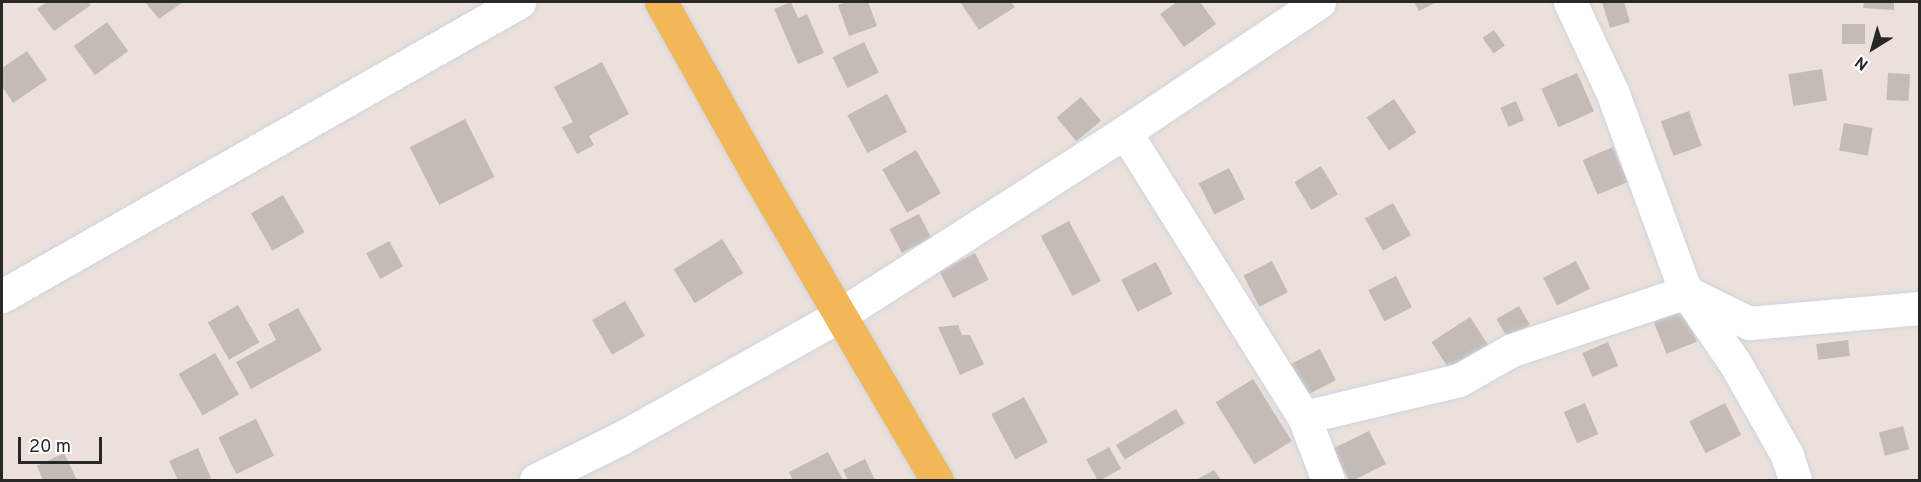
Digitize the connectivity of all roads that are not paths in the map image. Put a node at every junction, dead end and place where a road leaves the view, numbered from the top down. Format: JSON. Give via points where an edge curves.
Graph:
{"nodes":[{"id":1,"x":519,"y":2,"type":"edge"},
{"id":2,"x":662,"y":2,"type":"edge"},
{"id":3,"x":1319,"y":2,"type":"edge"},
{"id":4,"x":1570,"y":2,"type":"edge"},
{"id":5,"x":1125,"y":132,"type":"junction"},
{"id":6,"x":1686,"y":292,"type":"junction"},
{"id":7,"x":2,"y":296,"type":"edge"},
{"id":8,"x":1920,"y":308,"type":"edge"},
{"id":9,"x":840,"y":315,"type":"junction"},
{"id":10,"x":1304,"y":417,"type":"junction"},
{"id":11,"x":536,"y":480,"type":"edge"},
{"id":12,"x":937,"y":480,"type":"edge"},
{"id":13,"x":1328,"y":480,"type":"edge"},
{"id":14,"x":1795,"y":480,"type":"edge"}],
"edges":[{"from":1,"to":7,"type":"street"},
{"from":2,"to":9,"type":"main road"},
{"from":3,"to":5,"type":"street"},
{"from":4,"to":6,"type":"street","via":[[1613,94]]},
{"from":5,"to":9,"type":"street"},
{"from":5,"to":10,"type":"street"},
{"from":6,"to":8,"type":"street","via":[[1749,323]]},
{"from":6,"to":10,"type":"street","via":[[1512,350],[1459,380]]},
{"from":6,"to":14,"type":"street","via":[[1735,363],[1787,455]]},
{"from":9,"to":11,"type":"street","via":[[621,438]]},
{"from":9,"to":12,"type":"main road"},
{"from":10,"to":13,"type":"street"}]}
